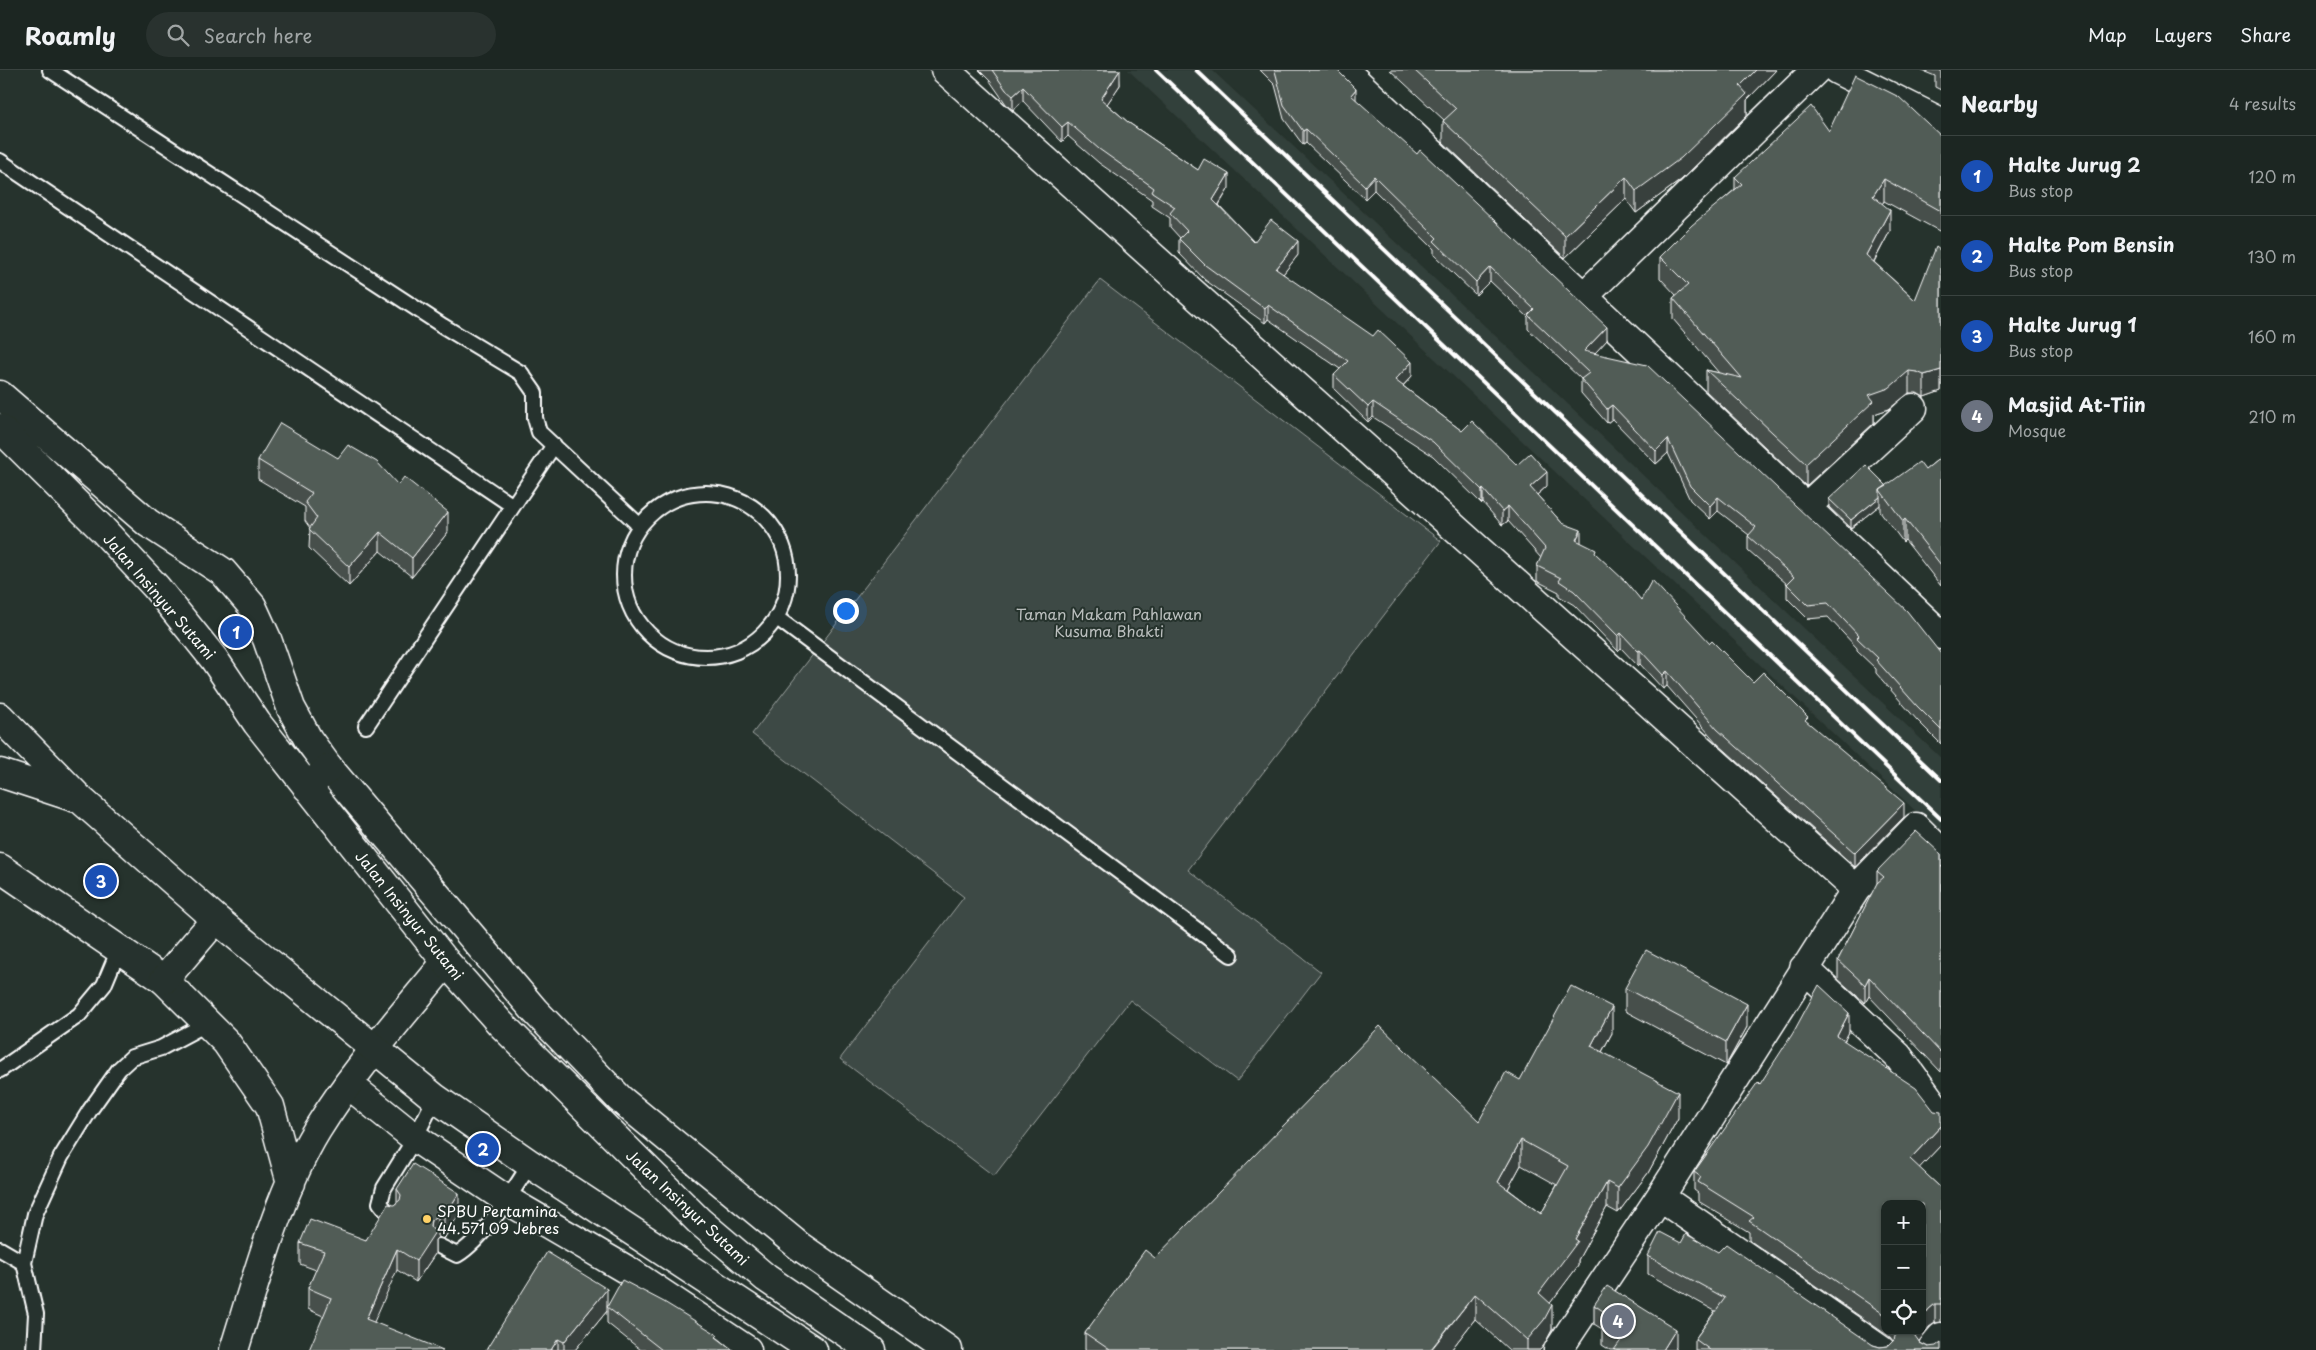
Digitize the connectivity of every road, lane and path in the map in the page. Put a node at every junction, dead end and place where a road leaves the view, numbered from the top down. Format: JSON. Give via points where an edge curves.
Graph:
{"nodes":[{"id":1,"x":50,"y":70,"type":"edge"},
{"id":2,"x":945,"y":70,"type":"edge"},
{"id":3,"x":1344,"y":70,"type":"edge"},
{"id":4,"x":1816,"y":70,"type":"edge"},
{"id":5,"x":1837,"y":70,"type":"edge"},
{"id":6,"x":1941,"y":122,"type":"edge"},
{"id":7,"x":0,"y":161,"type":"edge"},
{"id":8,"x":1584,"y":296,"type":"junction"},
{"id":9,"x":0,"y":395,"type":"edge"},
{"id":10,"x":1912,"y":408,"type":"dead end"},
{"id":11,"x":0,"y":428,"type":"edge"},
{"id":12,"x":554,"y":445,"type":"junction"},
{"id":13,"x":513,"y":506,"type":"junction"},
{"id":14,"x":1805,"y":508,"type":"junction"},
{"id":15,"x":639,"y":525,"type":"junction"},
{"id":16,"x":777,"y":618,"type":"junction"},
{"id":17,"x":1941,"y":635,"type":"edge"},
{"id":18,"x":0,"y":717,"type":"edge"},
{"id":19,"x":366,"y":726,"type":"dead end"},
{"id":20,"x":328,"y":768,"type":"junction"},
{"id":21,"x":0,"y":773,"type":"edge"},
{"id":22,"x":307,"y":787,"type":"junction"},
{"id":23,"x":80,"y":799,"type":"junction"},
{"id":24,"x":1941,"y":852,"type":"edge"},
{"id":25,"x":0,"y":868,"type":"edge"},
{"id":26,"x":1856,"y":889,"type":"junction"},
{"id":27,"x":216,"y":919,"type":"junction"},
{"id":28,"x":119,"y":948,"type":"junction"},
{"id":29,"x":1231,"y":956,"type":"dead end"},
{"id":30,"x":446,"y":962,"type":"junction"},
{"id":31,"x":1804,"y":968,"type":"junction"},
{"id":32,"x":164,"y":980,"type":"junction"},
{"id":33,"x":208,"y":1024,"type":"junction"},
{"id":34,"x":374,"y":1050,"type":"junction"},
{"id":35,"x":0,"y":1070,"type":"edge"},
{"id":36,"x":348,"y":1084,"type":"junction"},
{"id":37,"x":435,"y":1098,"type":"junction"},
{"id":38,"x":1941,"y":1115,"type":"edge"},
{"id":39,"x":415,"y":1138,"type":"junction"},
{"id":40,"x":530,"y":1164,"type":"junction"},
{"id":41,"x":291,"y":1183,"type":"junction"},
{"id":42,"x":1660,"y":1197,"type":"junction"},
{"id":43,"x":508,"y":1200,"type":"junction"},
{"id":44,"x":392,"y":1218,"type":"edge"},
{"id":45,"x":439,"y":1246,"type":"dead end"},
{"id":46,"x":0,"y":1249,"type":"edge"},
{"id":47,"x":24,"y":1263,"type":"junction"},
{"id":48,"x":1941,"y":1337,"type":"edge"},
{"id":49,"x":34,"y":1350,"type":"edge"},
{"id":50,"x":234,"y":1350,"type":"edge"},
{"id":51,"x":748,"y":1350,"type":"edge"},
{"id":52,"x":813,"y":1350,"type":"edge"},
{"id":53,"x":871,"y":1350,"type":"edge"},
{"id":54,"x":948,"y":1350,"type":"edge"},
{"id":55,"x":1558,"y":1350,"type":"edge"},
{"id":56,"x":1881,"y":1350,"type":"edge"},
{"id":57,"x":1930,"y":1350,"type":"edge"}],
"edges":[{"from":1,"to":12,"type":"lane","via":[[434,321],[521,373],[534,393],[539,432]]},
{"from":2,"to":26,"type":"main road"},
{"from":3,"to":8,"type":"main road"},
{"from":4,"to":8,"type":"main road"},
{"from":5,"to":6,"type":"main road"},
{"from":7,"to":13,"type":"lane"},
{"from":8,"to":14,"type":"main road"},
{"from":9,"to":20,"type":"main road","via":[[148,523],[223,572],[252,606],[291,708]]},
{"from":10,"to":14,"type":"main road"},
{"from":11,"to":22,"type":"main road","name":"Jalan Insinyur Sutami","via":[[102,529],[156,588],[214,659],[257,723]]},
{"from":12,"to":13,"type":"lane"},
{"from":12,"to":15,"type":"lane"},
{"from":13,"to":19,"type":"lane"},
{"from":14,"to":17,"type":"main road"},
{"from":15,"to":16,"type":"lane","via":[[660,506],[685,495],[713,492],[740,500],[764,515],[780,537],[789,564],[788,592]]},
{"from":15,"to":16,"type":"lane","via":[[627,549],[624,584],[640,625],[660,643],[684,655],[720,656],[737,652],[760,638]]},
{"from":16,"to":29,"type":"lane"},
{"from":18,"to":23,"type":"main road"},
{"from":20,"to":22,"type":"main road"},
{"from":20,"to":54,"type":"main road","via":[[535,1011],[620,1099],[799,1246]]},
{"from":21,"to":23,"type":"main road"},
{"from":22,"to":30,"type":"main road","name":"Jalan Insinyur Sutami"},
{"from":23,"to":27,"type":"main road"},
{"from":24,"to":26,"type":"main road","via":[[1916,826]]},
{"from":25,"to":28,"type":"main road"},
{"from":26,"to":31,"type":"main road"},
{"from":27,"to":32,"type":"main road"},
{"from":27,"to":34,"type":"main road"},
{"from":28,"to":32,"type":"main road"},
{"from":28,"to":35,"type":"lane","via":[[104,985],[79,1015]]},
{"from":30,"to":34,"type":"main road"},
{"from":30,"to":53,"type":"main road","name":"Jalan Insinyur Sutami","via":[[500,1023],[699,1221],[766,1278]]},
{"from":31,"to":38,"type":"main road","via":[[1898,1056]]},
{"from":31,"to":42,"type":"main road"},
{"from":32,"to":33,"type":"main road"},
{"from":33,"to":41,"type":"main road","via":[[226,1042],[270,1106]]},
{"from":33,"to":47,"type":"lane","via":[[161,1048],[132,1058],[119,1069],[61,1157],[35,1214]]},
{"from":34,"to":36,"type":"main road"},
{"from":34,"to":37,"type":"main road"},
{"from":36,"to":39,"type":"main road"},
{"from":36,"to":41,"type":"main road","via":[[316,1131]]},
{"from":37,"to":39,"type":"lane"},
{"from":37,"to":40,"type":"main road"},
{"from":39,"to":43,"type":"main road"},
{"from":39,"to":44,"type":"lane","via":[[384,1188],[380,1203]]},
{"from":40,"to":43,"type":"lane"},
{"from":40,"to":52,"type":"main road"},
{"from":41,"to":50,"type":"main road"},
{"from":42,"to":55,"type":"main road"},
{"from":42,"to":56,"type":"main road"},
{"from":43,"to":45,"type":"lane","via":[[467,1249],[457,1255]]},
{"from":43,"to":51,"type":"main road","via":[[627,1270]]},
{"from":46,"to":47,"type":"lane"},
{"from":47,"to":49,"type":"lane","via":[[36,1314]]},
{"from":48,"to":57,"type":"main road"}]}
